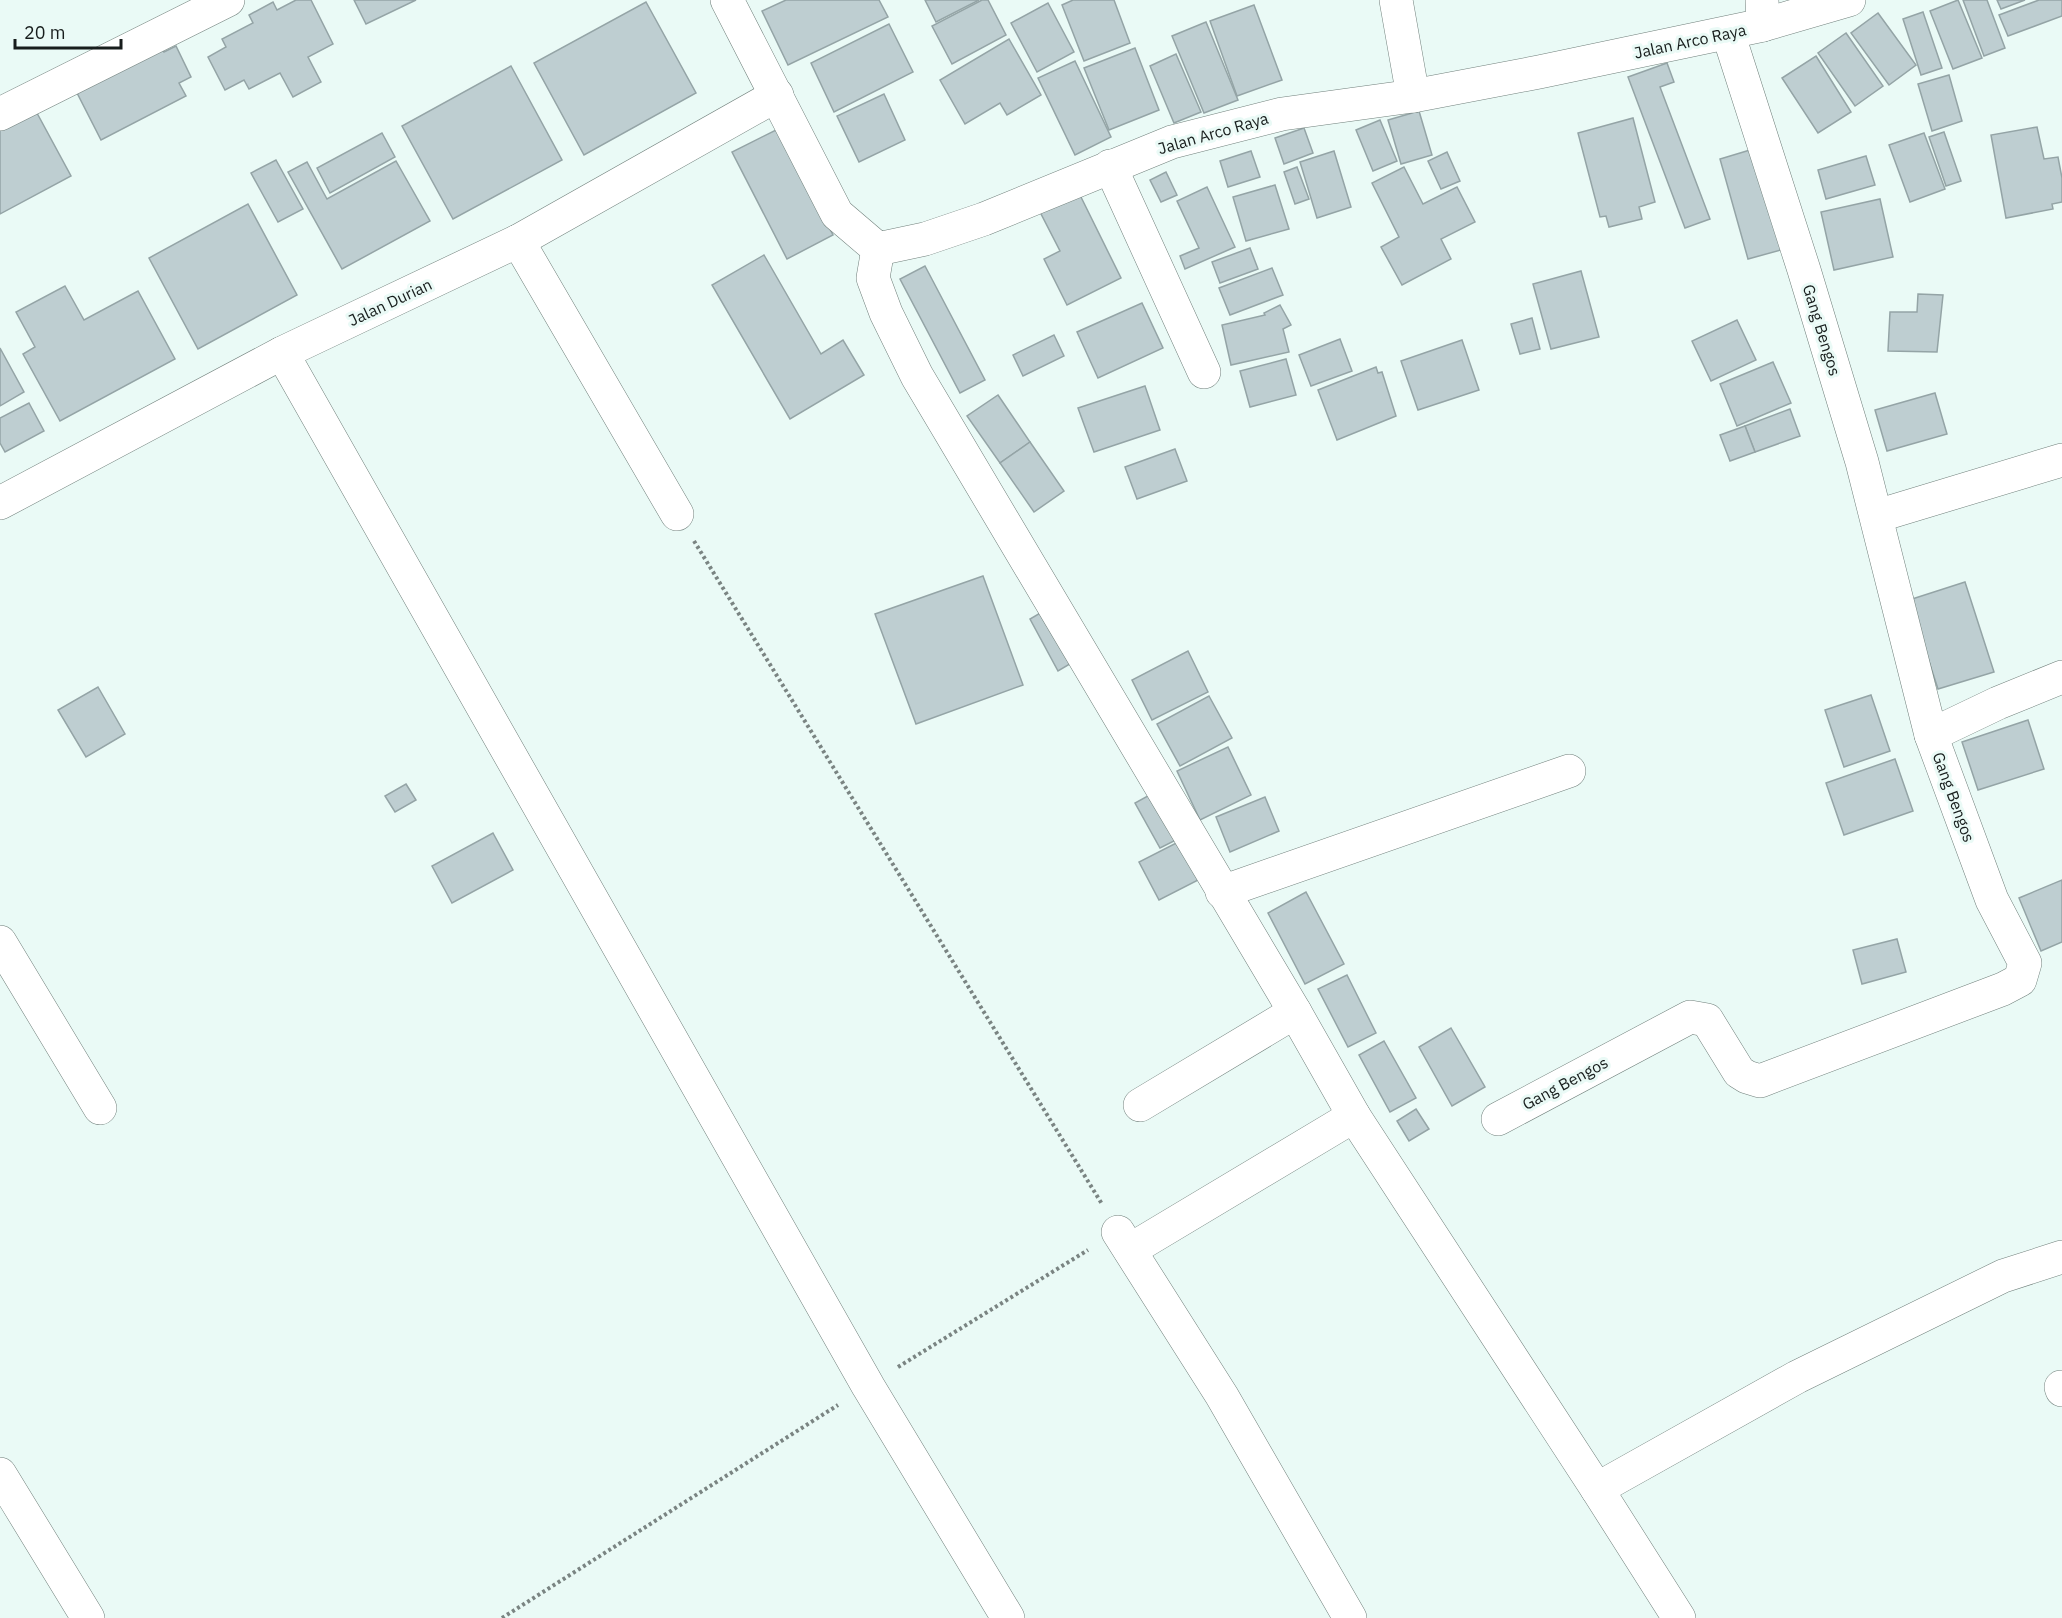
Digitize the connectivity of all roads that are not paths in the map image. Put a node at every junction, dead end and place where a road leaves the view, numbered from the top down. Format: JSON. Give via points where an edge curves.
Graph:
{"nodes":[{"id":1,"x":228,"y":0,"type":"edge"},
{"id":2,"x":727,"y":0,"type":"edge"},
{"id":3,"x":1396,"y":0,"type":"edge"},
{"id":4,"x":1849,"y":0,"type":"edge"},
{"id":5,"x":1762,"y":13,"type":"edge"},
{"id":6,"x":1728,"y":33,"type":"junction"},
{"id":7,"x":777,"y":94,"type":"junction"},
{"id":8,"x":1413,"y":96,"type":"junction"},
{"id":9,"x":0,"y":114,"type":"edge"},
{"id":10,"x":1110,"y":166,"type":"junction"},
{"id":11,"x":518,"y":241,"type":"junction"},
{"id":12,"x":878,"y":249,"type":"junction"},
{"id":13,"x":282,"y":353,"type":"junction"},
{"id":14,"x":1204,"y":372,"type":"dead end"},
{"id":15,"x":2062,"y":460,"type":"edge"},
{"id":16,"x":0,"y":503,"type":"edge"},
{"id":17,"x":677,"y":514,"type":"road end"},
{"id":18,"x":1877,"y":516,"type":"junction"},
{"id":19,"x":2062,"y":677,"type":"edge"},
{"id":20,"x":1931,"y":735,"type":"junction"},
{"id":21,"x":1569,"y":771,"type":"dead end"},
{"id":22,"x":1222,"y":892,"type":"junction"},
{"id":23,"x":0,"y":942,"type":"edge"},
{"id":24,"x":1295,"y":1012,"type":"junction"},
{"id":25,"x":1140,"y":1104,"type":"dead end"},
{"id":26,"x":100,"y":1108,"type":"dead end"},
{"id":27,"x":1354,"y":1116,"type":"junction"},
{"id":28,"x":1498,"y":1119,"type":"dead end"},
{"id":29,"x":2062,"y":1257,"type":"edge"},
{"id":30,"x":0,"y":1474,"type":"edge"},
{"id":31,"x":1597,"y":1489,"type":"junction"},
{"id":32,"x":88,"y":1618,"type":"edge"},
{"id":33,"x":1008,"y":1618,"type":"edge"},
{"id":34,"x":1350,"y":1618,"type":"edge"},
{"id":35,"x":1679,"y":1618,"type":"edge"}],
"edges":[{"from":1,"to":9,"type":"street"},
{"from":2,"to":7,"type":"street"},
{"from":3,"to":8,"type":"street"},
{"from":4,"to":5,"type":"street","name":"Jalan Arco Raya"},
{"from":5,"to":6,"type":"street","name":"Jalan Arco Raya"},
{"from":6,"to":8,"type":"street","name":"Jalan Arco Raya"},
{"from":6,"to":18,"type":"street","name":"Gang Bengos"},
{"from":7,"to":11,"type":"street","name":"Jalan Durian"},
{"from":7,"to":12,"type":"street","via":[[837,214]]},
{"from":8,"to":10,"type":"street","name":"Jalan Arco Raya","via":[[1282,114],[1172,142]]},
{"from":10,"to":12,"type":"street","name":"Jalan Arco Raya","via":[[984,219],[925,239]]},
{"from":10,"to":14,"type":"street"},
{"from":11,"to":13,"type":"street","name":"Jalan Durian"},
{"from":11,"to":17,"type":"street"},
{"from":12,"to":22,"type":"street","via":[[873,278],[917,376]]},
{"from":13,"to":16,"type":"street","name":"Jalan Durian"},
{"from":13,"to":33,"type":"street","via":[[868,1386]]},
{"from":15,"to":18,"type":"street"},
{"from":18,"to":20,"type":"street","name":"Gang Bengos"},
{"from":19,"to":20,"type":"street"},
{"from":20,"to":28,"type":"street","name":"Gang Bengos","via":[[1992,900],[2025,963],[2020,980],[1760,1082],[1739,1072],[1707,1020],[1690,1017]]},
{"from":21,"to":22,"type":"street"},
{"from":22,"to":24,"type":"street"},
{"from":23,"to":26,"type":"street"},
{"from":24,"to":25,"type":"street"},
{"from":24,"to":27,"type":"street"},
{"from":27,"to":31,"type":"street"},
{"from":27,"to":34,"type":"street","via":[[1124,1241],[1222,1396]]},
{"from":29,"to":31,"type":"street","via":[[2003,1276],[1807,1372]]},
{"from":30,"to":32,"type":"street"},
{"from":31,"to":35,"type":"street"}]}
